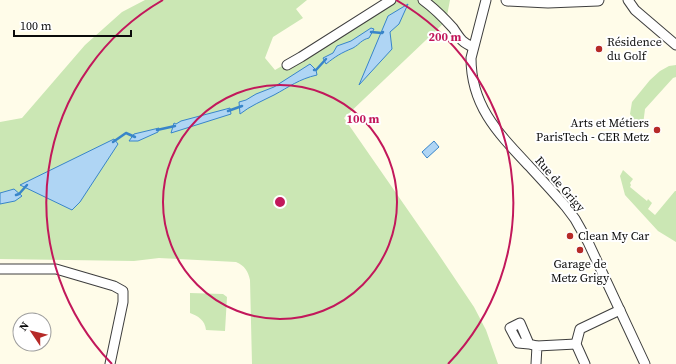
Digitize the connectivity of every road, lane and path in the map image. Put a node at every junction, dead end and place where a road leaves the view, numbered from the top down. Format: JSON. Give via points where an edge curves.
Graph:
{"nodes":[{"id":1,"x":391,"y":0,"type":"edge"},
{"id":2,"x":423,"y":0,"type":"edge"},
{"id":3,"x":486,"y":0,"type":"edge"},
{"id":4,"x":507,"y":0,"type":"edge"},
{"id":5,"x":598,"y":0,"type":"edge"},
{"id":6,"x":628,"y":0,"type":"edge"},
{"id":7,"x":676,"y":45,"type":"edge"},
{"id":8,"x":473,"y":47,"type":"junction"},
{"id":9,"x":287,"y":65,"type":"dead end"},
{"id":10,"x":0,"y":269,"type":"edge"},
{"id":11,"x":620,"y":310,"type":"junction"},
{"id":12,"x":576,"y":344,"type":"junction"},
{"id":13,"x":110,"y":364,"type":"edge"},
{"id":14,"x":536,"y":364,"type":"edge"},
{"id":15,"x":585,"y":364,"type":"edge"},
{"id":16,"x":645,"y":364,"type":"edge"}],
"edges":[{"from":1,"to":9,"type":"street"},
{"from":2,"to":8,"type":"street","via":[[461,40]]},
{"from":3,"to":8,"type":"street","name":"Rue de Grigy"},
{"from":4,"to":5,"type":"street"},
{"from":6,"to":7,"type":"street","via":[[634,10]]},
{"from":8,"to":11,"type":"street","name":"Rue de Grigy","via":[[471,64],[482,108],[499,134],[575,219]]},
{"from":10,"to":13,"type":"street","via":[[56,269],[123,291]]},
{"from":11,"to":12,"type":"street","via":[[580,329]]},
{"from":11,"to":16,"type":"street","name":"Rue de Grigy"},
{"from":12,"to":14,"type":"street","via":[[533,345]]},
{"from":12,"to":15,"type":"street"}]}
